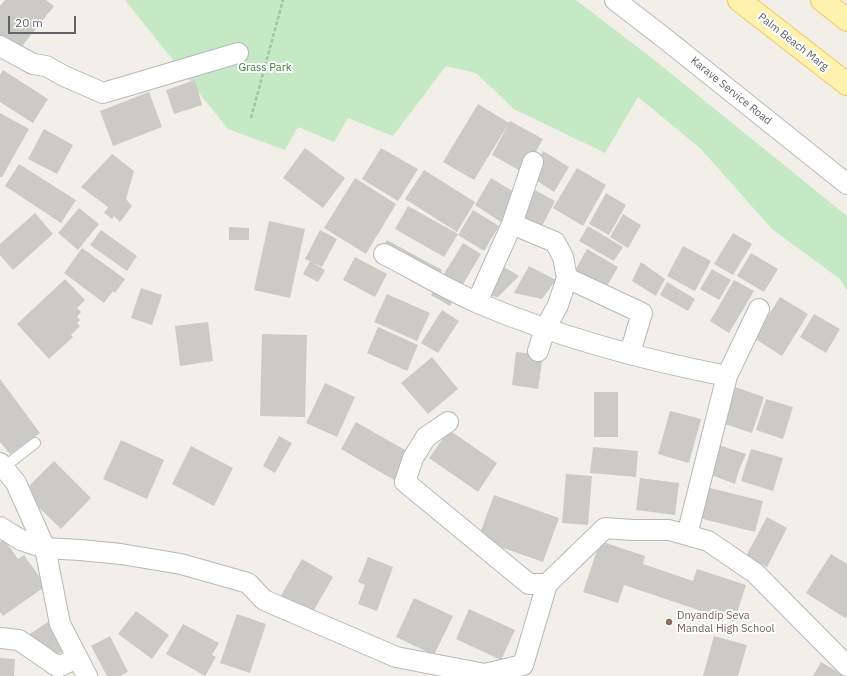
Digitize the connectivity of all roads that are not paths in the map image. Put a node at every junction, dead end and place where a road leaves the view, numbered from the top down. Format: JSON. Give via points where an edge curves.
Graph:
{"nodes":[{"id":1,"x":615,"y":0,"type":"edge"},
{"id":2,"x":739,"y":0,"type":"edge"},
{"id":3,"x":822,"y":0,"type":"edge"},
{"id":4,"x":847,"y":20,"type":"edge"},
{"id":5,"x":0,"y":46,"type":"edge"},
{"id":6,"x":238,"y":53,"type":"dead end"},
{"id":7,"x":847,"y":84,"type":"edge"},
{"id":8,"x":533,"y":162,"type":"dead end"},
{"id":9,"x":847,"y":184,"type":"edge"},
{"id":10,"x":512,"y":224,"type":"junction"},
{"id":11,"x":384,"y":254,"type":"dead end"},
{"id":12,"x":567,"y":278,"type":"junction"},
{"id":13,"x":477,"y":302,"type":"junction"},
{"id":14,"x":759,"y":309,"type":"dead end"},
{"id":15,"x":545,"y":329,"type":"junction"},
{"id":16,"x":538,"y":351,"type":"dead end"},
{"id":17,"x":630,"y":353,"type":"junction"},
{"id":18,"x":727,"y":376,"type":"junction"},
{"id":19,"x":448,"y":422,"type":"dead end"},
{"id":20,"x":35,"y":443,"type":"dead end"},
{"id":21,"x":2,"y":465,"type":"edge"},
{"id":22,"x":0,"y":527,"type":"edge"},
{"id":23,"x":687,"y":535,"type":"junction"},
{"id":24,"x":45,"y":548,"type":"junction"},
{"id":25,"x":547,"y":584,"type":"junction"},
{"id":26,"x":0,"y":638,"type":"edge"},
{"id":27,"x":77,"y":658,"type":"junction"},
{"id":28,"x":847,"y":666,"type":"edge"},
{"id":29,"x":87,"y":676,"type":"edge"}],
"edges":[{"from":1,"to":9,"type":"street","name":"Karave Service Road"},
{"from":2,"to":7,"type":"main road","name":"Palm Beach Marg"},
{"from":3,"to":4,"type":"main road"},
{"from":5,"to":6,"type":"street","via":[[33,64],[46,66],[103,93]]},
{"from":8,"to":10,"type":"street"},
{"from":10,"to":12,"type":"street","via":[[556,242],[563,257]]},
{"from":10,"to":13,"type":"street"},
{"from":11,"to":13,"type":"street"},
{"from":12,"to":15,"type":"street","via":[[558,305]]},
{"from":12,"to":17,"type":"street","via":[[642,313]]},
{"from":13,"to":15,"type":"street"},
{"from":14,"to":18,"type":"street"},
{"from":15,"to":16,"type":"street"},
{"from":15,"to":17,"type":"street"},
{"from":17,"to":18,"type":"street"},
{"from":18,"to":23,"type":"street"},
{"from":19,"to":25,"type":"street","via":[[426,437],[413,458],[405,482],[529,584]]},
{"from":20,"to":21,"type":"lane"},
{"from":21,"to":24,"type":"street","via":[[16,483]]},
{"from":22,"to":24,"type":"street","via":[[21,540]]},
{"from":23,"to":25,"type":"street","via":[[669,530],[605,528]]},
{"from":23,"to":28,"type":"street","via":[[708,541],[755,573]]},
{"from":24,"to":25,"type":"street","via":[[121,554],[181,564],[248,583],[264,600],[396,657],[485,674],[523,665]]},
{"from":24,"to":27,"type":"street","via":[[60,624]]},
{"from":26,"to":27,"type":"street","via":[[19,640],[58,667]]},
{"from":27,"to":29,"type":"street"}]}
